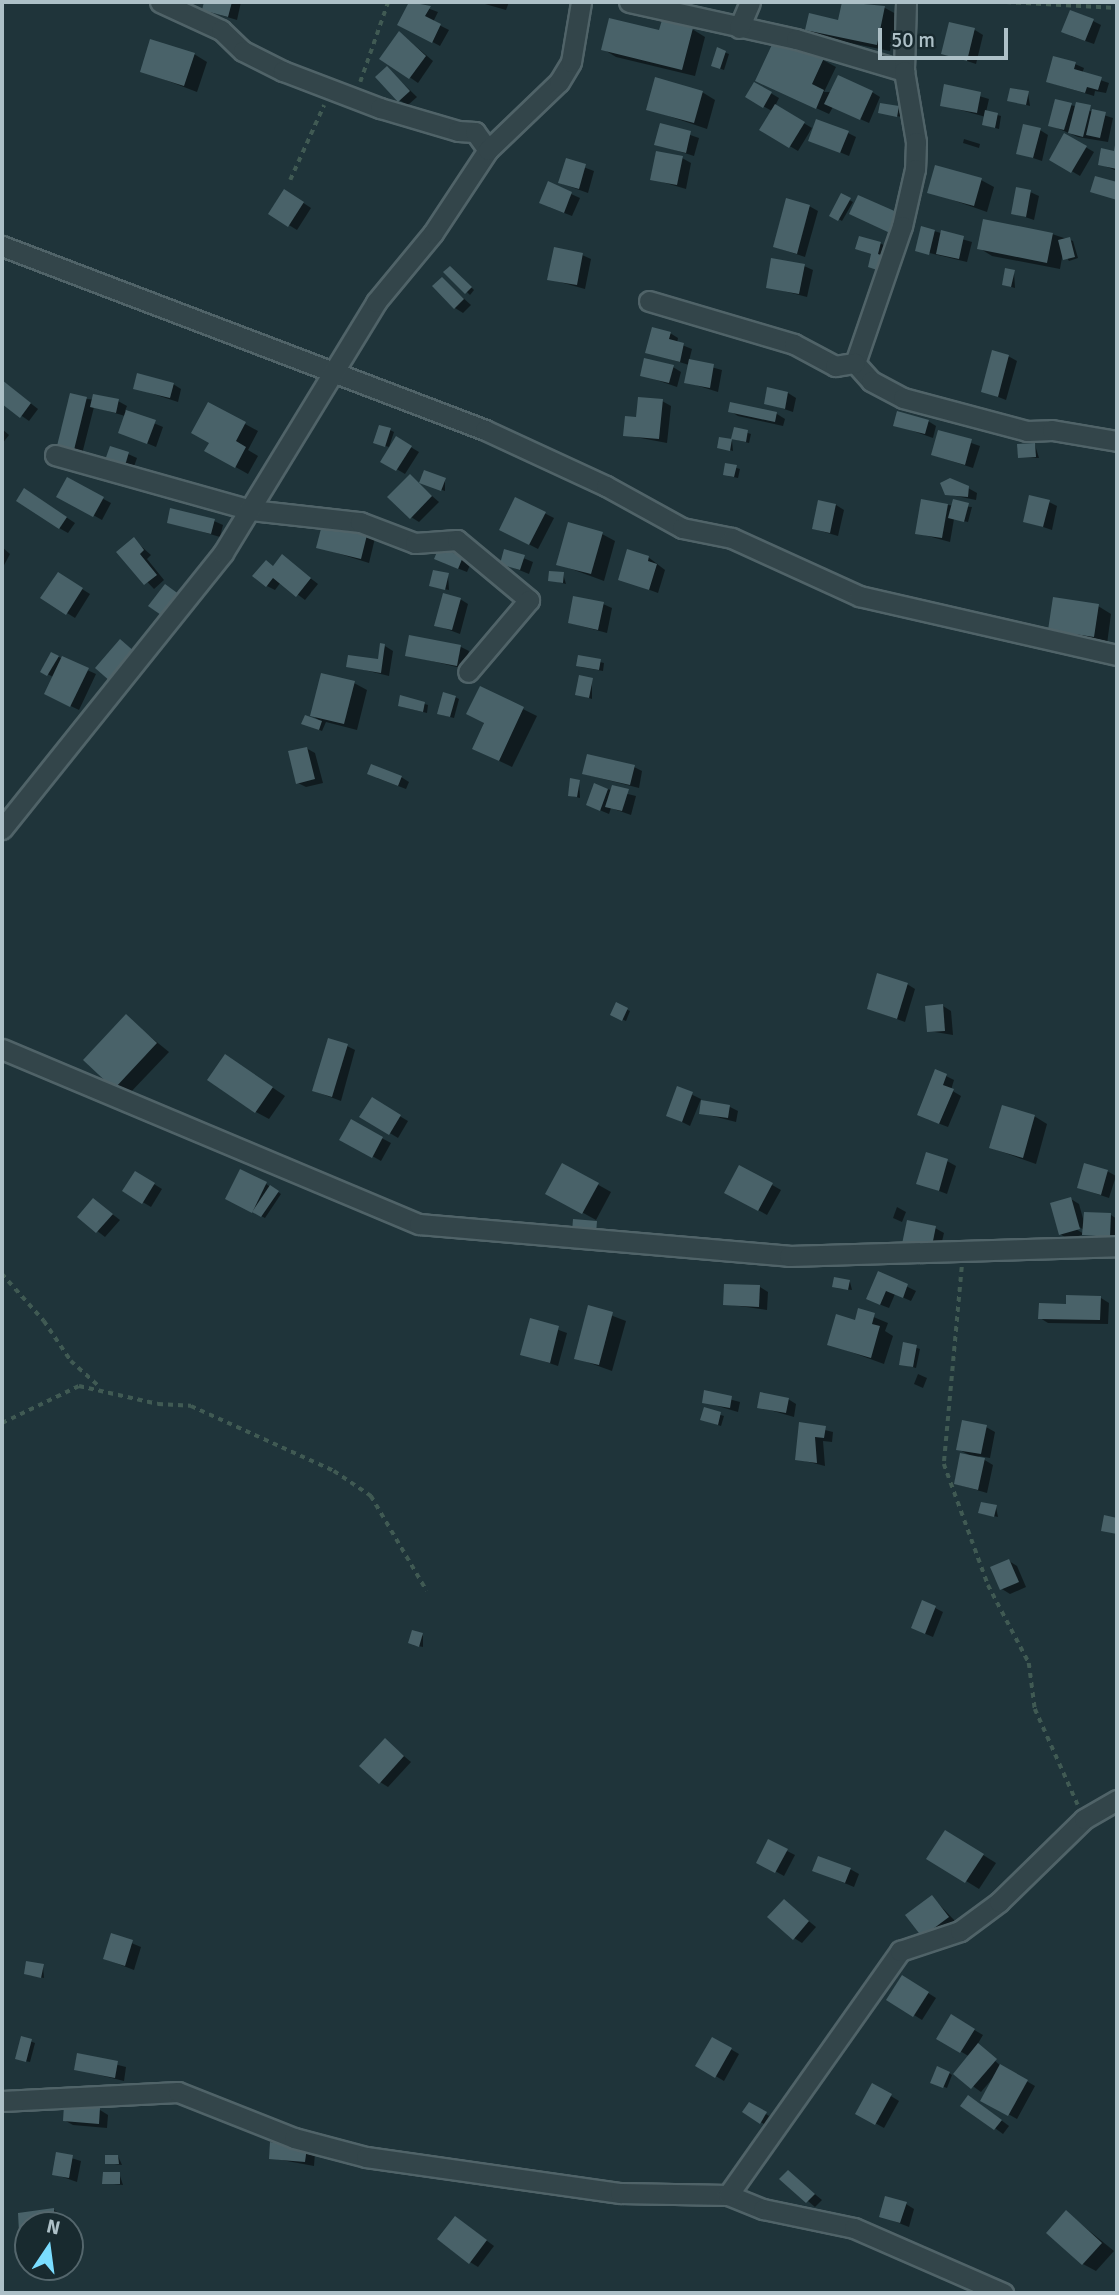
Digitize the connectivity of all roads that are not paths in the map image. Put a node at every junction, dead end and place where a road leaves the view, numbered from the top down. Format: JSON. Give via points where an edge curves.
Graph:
{"nodes":[{"id":1,"x":160,"y":2,"type":"edge"},
{"id":2,"x":581,"y":2,"type":"edge"},
{"id":3,"x":629,"y":2,"type":"edge"},
{"id":4,"x":750,"y":2,"type":"edge"},
{"id":5,"x":906,"y":2,"type":"edge"},
{"id":6,"x":739,"y":28,"type":"junction"},
{"id":7,"x":904,"y":71,"type":"junction"},
{"id":8,"x":488,"y":150,"type":"junction"},
{"id":9,"x":2,"y":246,"type":"edge"},
{"id":10,"x":649,"y":301,"type":"dead end"},
{"id":11,"x":855,"y":363,"type":"junction"},
{"id":12,"x":335,"y":372,"type":"junction"},
{"id":13,"x":1117,"y":440,"type":"edge"},
{"id":14,"x":55,"y":455,"type":"dead end"},
{"id":15,"x":251,"y":510,"type":"junction"},
{"id":16,"x":1117,"y":655,"type":"edge"},
{"id":17,"x":468,"y":672,"type":"dead end"},
{"id":18,"x":2,"y":829,"type":"edge"},
{"id":19,"x":2,"y":1049,"type":"edge"},
{"id":20,"x":1117,"y":1246,"type":"edge"},
{"id":21,"x":1117,"y":1800,"type":"edge"},
{"id":22,"x":2,"y":2101,"type":"edge"},
{"id":23,"x":728,"y":2195,"type":"junction"},
{"id":24,"x":1003,"y":2293,"type":"edge"}],
"edges":[{"from":1,"to":8,"type":"street","via":[[221,30],[243,51],[283,71],[458,131],[475,132]]},
{"from":2,"to":8,"type":"street","via":[[571,62],[559,82]]},
{"from":3,"to":6,"type":"street"},
{"from":4,"to":6,"type":"street"},
{"from":5,"to":7,"type":"street"},
{"from":6,"to":7,"type":"street"},
{"from":7,"to":11,"type":"street","via":[[916,142],[915,169],[902,226]]},
{"from":8,"to":12,"type":"street","via":[[433,233],[376,302]]},
{"from":9,"to":12,"type":"street"},
{"from":10,"to":11,"type":"street","via":[[794,344],[835,366]]},
{"from":11,"to":13,"type":"street","via":[[871,381],[903,398],[1027,431]]},
{"from":12,"to":15,"type":"street"},
{"from":12,"to":16,"type":"street","via":[[485,430],[606,486],[682,528],[732,538],[859,596]]},
{"from":14,"to":15,"type":"street"},
{"from":15,"to":17,"type":"street","via":[[360,522],[415,543],[457,540],[529,600]]},
{"from":15,"to":18,"type":"street","via":[[223,553]]},
{"from":19,"to":20,"type":"street","via":[[419,1224],[789,1256]]},
{"from":21,"to":23,"type":"street","via":[[1084,1819],[999,1902],[960,1931],[900,1951]]},
{"from":22,"to":23,"type":"street","via":[[178,2092],[294,2138],[366,2157],[620,2193]]},
{"from":23,"to":24,"type":"street","via":[[763,2209],[854,2228]]}]}
